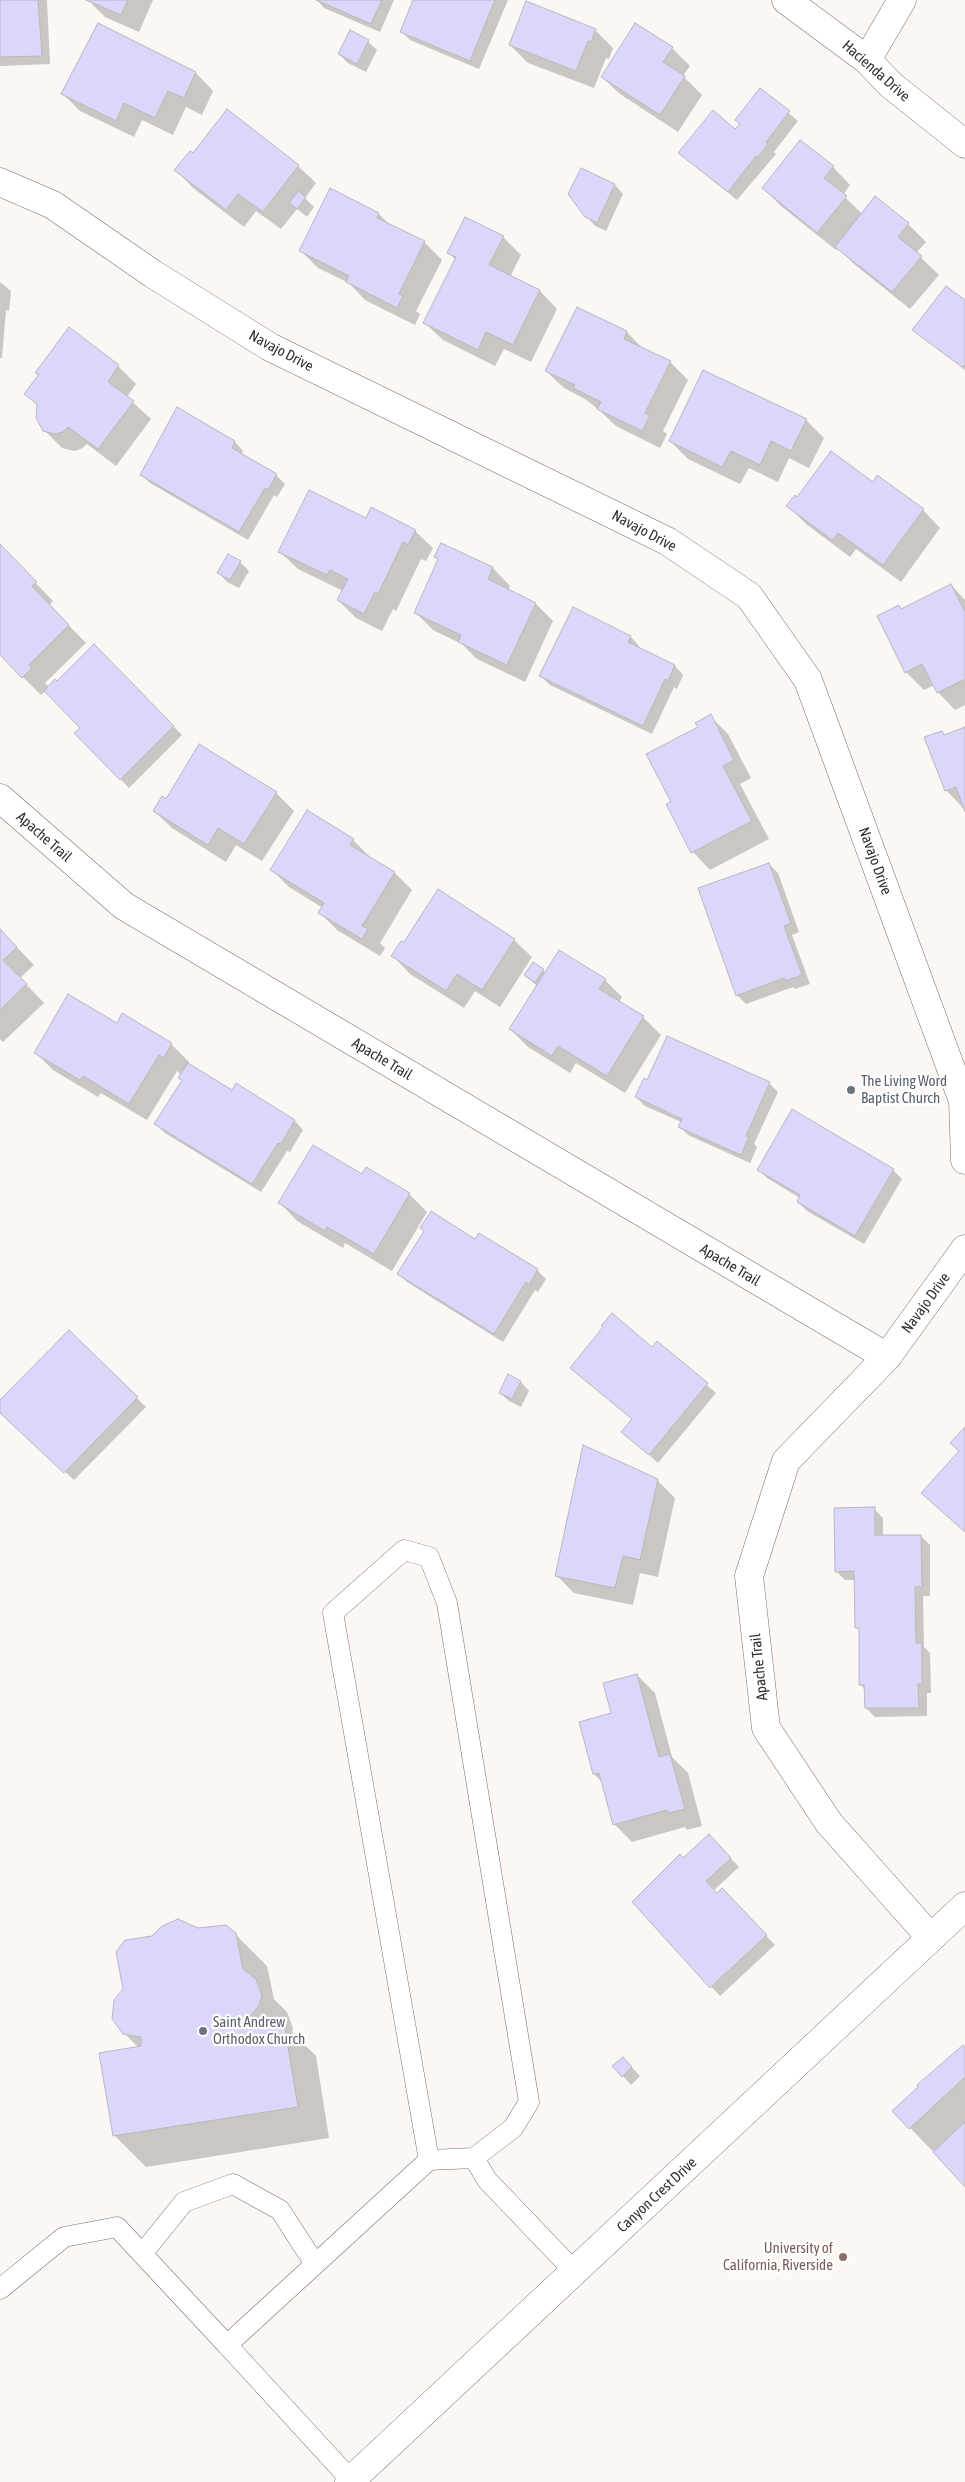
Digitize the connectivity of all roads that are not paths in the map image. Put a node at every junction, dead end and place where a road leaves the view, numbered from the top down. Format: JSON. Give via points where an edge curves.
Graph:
{"nodes":[{"id":1,"x":786,"y":0,"type":"edge"},
{"id":2,"x":902,"y":0,"type":"edge"},
{"id":3,"x":867,"y":60,"type":"junction"},
{"id":4,"x":965,"y":144,"type":"edge"},
{"id":5,"x":0,"y":182,"type":"edge"},
{"id":6,"x":0,"y":798,"type":"edge"},
{"id":7,"x":965,"y":1160,"type":"edge"},
{"id":8,"x":965,"y":1250,"type":"edge"},
{"id":9,"x":887,"y":1357,"type":"junction"},
{"id":10,"x":965,"y":1906,"type":"edge"},
{"id":11,"x":931,"y":1938,"type":"junction"},
{"id":12,"x":474,"y":2158,"type":"junction"},
{"id":13,"x":429,"y":2160,"type":"junction"},
{"id":14,"x":142,"y":2254,"type":"junction"},
{"id":15,"x":315,"y":2264,"type":"junction"},
{"id":16,"x":575,"y":2272,"type":"junction"},
{"id":17,"x":0,"y":2289,"type":"edge"},
{"id":18,"x":227,"y":2345,"type":"junction"},
{"id":19,"x":350,"y":2481,"type":"edge"}],
"edges":[{"from":1,"to":3,"type":"street","name":"Hacienda Drive"},
{"from":2,"to":3,"type":"street"},
{"from":3,"to":4,"type":"street","name":"Hacienda Drive","via":[[891,85]]},
{"from":5,"to":7,"type":"street","name":"Navajo Drive","via":[[53,205],[153,274],[270,347],[667,541],[749,596],[808,680],[963,1101]]},
{"from":6,"to":9,"type":"street","name":"Apache Trail","via":[[124,906]]},
{"from":8,"to":9,"type":"street","name":"Navajo Drive"},
{"from":9,"to":11,"type":"street","name":"Apache Trail","via":[[786,1461],[749,1576],[766,1728],[829,1824]]},
{"from":10,"to":11,"type":"street","name":"Canyon Crest Drive"},
{"from":11,"to":16,"type":"street","name":"Canyon Crest Drive"},
{"from":12,"to":13,"type":"lane"},
{"from":12,"to":13,"type":"lane","via":[[513,2128],[529,2102],[447,1603],[429,1557],[404,1550],[333,1613]]},
{"from":12,"to":16,"type":"lane","via":[[487,2180]]},
{"from":13,"to":15,"type":"lane"},
{"from":14,"to":15,"type":"lane","via":[[184,2202],[233,2184],[280,2210]]},
{"from":14,"to":17,"type":"lane","via":[[117,2227],[64,2237]]},
{"from":14,"to":18,"type":"lane"},
{"from":15,"to":18,"type":"lane"},
{"from":16,"to":19,"type":"street","name":"Canyon Crest Drive"},
{"from":18,"to":19,"type":"lane"}]}
